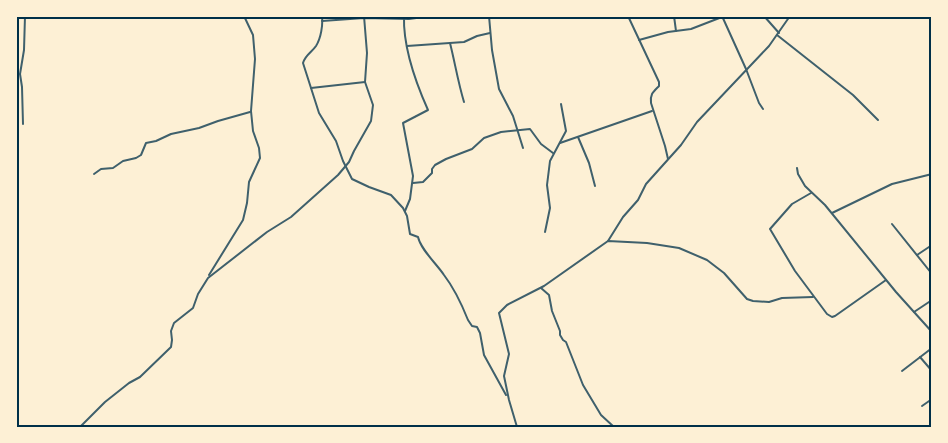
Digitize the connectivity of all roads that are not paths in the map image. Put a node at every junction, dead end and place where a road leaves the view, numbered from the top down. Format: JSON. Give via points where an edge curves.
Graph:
{"nodes":[{"id":1,"x":25,"y":16,"type":"edge"},
{"id":2,"x":244,"y":16,"type":"edge"},
{"id":3,"x":322,"y":16,"type":"edge"},
{"id":4,"x":431,"y":16,"type":"edge"},
{"id":5,"x":489,"y":16,"type":"edge"},
{"id":6,"x":628,"y":16,"type":"edge"},
{"id":7,"x":674,"y":16,"type":"edge"},
{"id":8,"x":764,"y":16,"type":"edge"},
{"id":9,"x":790,"y":16,"type":"edge"},
{"id":10,"x":364,"y":17,"type":"edge"},
{"id":11,"x":722,"y":17,"type":"edge"},
{"id":12,"x":404,"y":18,"type":"edge"},
{"id":13,"x":322,"y":21,"type":"junction"},
{"id":14,"x":676,"y":31,"type":"junction"},
{"id":15,"x":490,"y":33,"type":"junction"},
{"id":16,"x":778,"y":34,"type":"junction"},
{"id":17,"x":639,"y":40,"type":"junction"},
{"id":18,"x":450,"y":43,"type":"junction"},
{"id":19,"x":407,"y":46,"type":"junction"},
{"id":20,"x":746,"y":69,"type":"junction"},
{"id":21,"x":365,"y":82,"type":"junction"},
{"id":22,"x":311,"y":88,"type":"junction"},
{"id":23,"x":464,"y":102,"type":"dead end"},
{"id":24,"x":561,"y":104,"type":"dead end"},
{"id":25,"x":763,"y":109,"type":"dead end"},
{"id":26,"x":653,"y":110,"type":"junction"},
{"id":27,"x":251,"y":111,"type":"junction"},
{"id":28,"x":878,"y":120,"type":"dead end"},
{"id":29,"x":23,"y":124,"type":"dead end"},
{"id":30,"x":518,"y":131,"type":"junction"},
{"id":31,"x":578,"y":137,"type":"junction"},
{"id":32,"x":560,"y":143,"type":"junction"},
{"id":33,"x":522,"y":148,"type":"dead end"},
{"id":34,"x":553,"y":152,"type":"junction"},
{"id":35,"x":668,"y":159,"type":"junction"},
{"id":36,"x":346,"y":168,"type":"junction"},
{"id":37,"x":797,"y":168,"type":"dead end"},
{"id":38,"x":94,"y":174,"type":"dead end"},
{"id":39,"x":932,"y":174,"type":"edge"},
{"id":40,"x":413,"y":183,"type":"junction"},
{"id":41,"x":595,"y":186,"type":"dead end"},
{"id":42,"x":811,"y":193,"type":"junction"},
{"id":43,"x":405,"y":211,"type":"junction"},
{"id":44,"x":832,"y":213,"type":"junction"},
{"id":45,"x":892,"y":224,"type":"dead end"},
{"id":46,"x":545,"y":232,"type":"dead end"},
{"id":47,"x":608,"y":240,"type":"junction"},
{"id":48,"x":932,"y":244,"type":"edge"},
{"id":49,"x":917,"y":256,"type":"junction"},
{"id":50,"x":932,"y":274,"type":"edge"},
{"id":51,"x":208,"y":278,"type":"junction"},
{"id":52,"x":886,"y":280,"type":"junction"},
{"id":53,"x":541,"y":288,"type":"junction"},
{"id":54,"x":813,"y":297,"type":"junction"},
{"id":55,"x":932,"y":300,"type":"edge"},
{"id":56,"x":914,"y":312,"type":"junction"},
{"id":57,"x":932,"y":332,"type":"edge"},
{"id":58,"x":932,"y":348,"type":"edge"},
{"id":59,"x":920,"y":357,"type":"junction"},
{"id":60,"x":902,"y":371,"type":"dead end"},
{"id":61,"x":932,"y":371,"type":"edge"},
{"id":62,"x":508,"y":397,"type":"junction"},
{"id":63,"x":932,"y":399,"type":"edge"},
{"id":64,"x":922,"y":406,"type":"dead end"},
{"id":65,"x":80,"y":427,"type":"edge"},
{"id":66,"x":517,"y":427,"type":"edge"},
{"id":67,"x":614,"y":427,"type":"edge"}],
"edges":[{"from":1,"to":29,"type":"street","via":[[20,74]]},
{"from":2,"to":27,"type":"street","via":[[252,30],[254,43]]},
{"from":3,"to":13,"type":"street"},
{"from":4,"to":12,"type":"street"},
{"from":5,"to":15,"type":"street"},
{"from":6,"to":17,"type":"street"},
{"from":7,"to":14,"type":"street"},
{"from":8,"to":16,"type":"street"},
{"from":9,"to":16,"type":"street"},
{"from":10,"to":12,"type":"street"},
{"from":10,"to":13,"type":"street"},
{"from":10,"to":21,"type":"street"},
{"from":11,"to":14,"type":"street"},
{"from":11,"to":20,"type":"street"},
{"from":12,"to":19,"type":"street"},
{"from":13,"to":22,"type":"street","via":[[316,47],[303,63]]},
{"from":14,"to":17,"type":"street"},
{"from":15,"to":18,"type":"street"},
{"from":15,"to":30,"type":"street","via":[[499,89]]},
{"from":16,"to":20,"type":"street"},
{"from":16,"to":28,"type":"street","via":[[853,95]]},
{"from":17,"to":26,"type":"street","via":[[659,82],[650,97]]},
{"from":18,"to":19,"type":"street"},
{"from":18,"to":23,"type":"street"},
{"from":19,"to":40,"type":"street","via":[[428,110],[403,123]]},
{"from":20,"to":25,"type":"street"},
{"from":20,"to":35,"type":"street"},
{"from":21,"to":22,"type":"street"},
{"from":21,"to":36,"type":"street","via":[[373,105],[372,120]]},
{"from":22,"to":36,"type":"street","via":[[322,121],[336,142]]},
{"from":24,"to":32,"type":"street","via":[[566,131]]},
{"from":26,"to":31,"type":"street"},
{"from":26,"to":35,"type":"street"},
{"from":27,"to":38,"type":"street","via":[[146,142],[136,158]]},
{"from":27,"to":51,"type":"street","via":[[260,158],[249,182],[243,220]]},
{"from":30,"to":33,"type":"street"},
{"from":30,"to":34,"type":"street","via":[[532,130],[541,144]]},
{"from":30,"to":40,"type":"street","via":[[484,138],[472,149],[435,166],[425,180]]},
{"from":31,"to":32,"type":"street"},
{"from":31,"to":41,"type":"street"},
{"from":32,"to":34,"type":"street"},
{"from":34,"to":46,"type":"street","via":[[547,178],[550,208]]},
{"from":35,"to":47,"type":"street","via":[[646,184]]},
{"from":36,"to":43,"type":"street","via":[[352,179],[391,195]]},
{"from":36,"to":51,"type":"street","via":[[291,217]]},
{"from":37,"to":42,"type":"street","via":[[801,181]]},
{"from":39,"to":44,"type":"street","via":[[892,184]]},
{"from":40,"to":43,"type":"street"},
{"from":42,"to":44,"type":"street"},
{"from":42,"to":54,"type":"street","via":[[792,204],[770,229]]},
{"from":43,"to":62,"type":"street","via":[[410,234],[418,237],[422,248],[445,276],[468,320],[477,327],[484,355]]},
{"from":44,"to":52,"type":"street"},
{"from":45,"to":49,"type":"street"},
{"from":47,"to":53,"type":"street"},
{"from":47,"to":54,"type":"street","via":[[679,248],[707,260],[753,301]]},
{"from":48,"to":49,"type":"street"},
{"from":49,"to":50,"type":"street"},
{"from":51,"to":65,"type":"street","via":[[193,308],[174,323],[171,346],[140,377],[105,402]]},
{"from":52,"to":54,"type":"street","via":[[832,317]]},
{"from":52,"to":56,"type":"street"},
{"from":53,"to":62,"type":"street","via":[[507,305],[500,313],[509,354],[504,376]]},
{"from":53,"to":67,"type":"street","via":[[549,296],[561,338],[566,342],[583,385],[601,415]]},
{"from":55,"to":56,"type":"street"},
{"from":56,"to":57,"type":"street"},
{"from":58,"to":59,"type":"street"},
{"from":59,"to":60,"type":"street"},
{"from":59,"to":61,"type":"street"},
{"from":62,"to":66,"type":"street"},
{"from":63,"to":64,"type":"street"}]}
